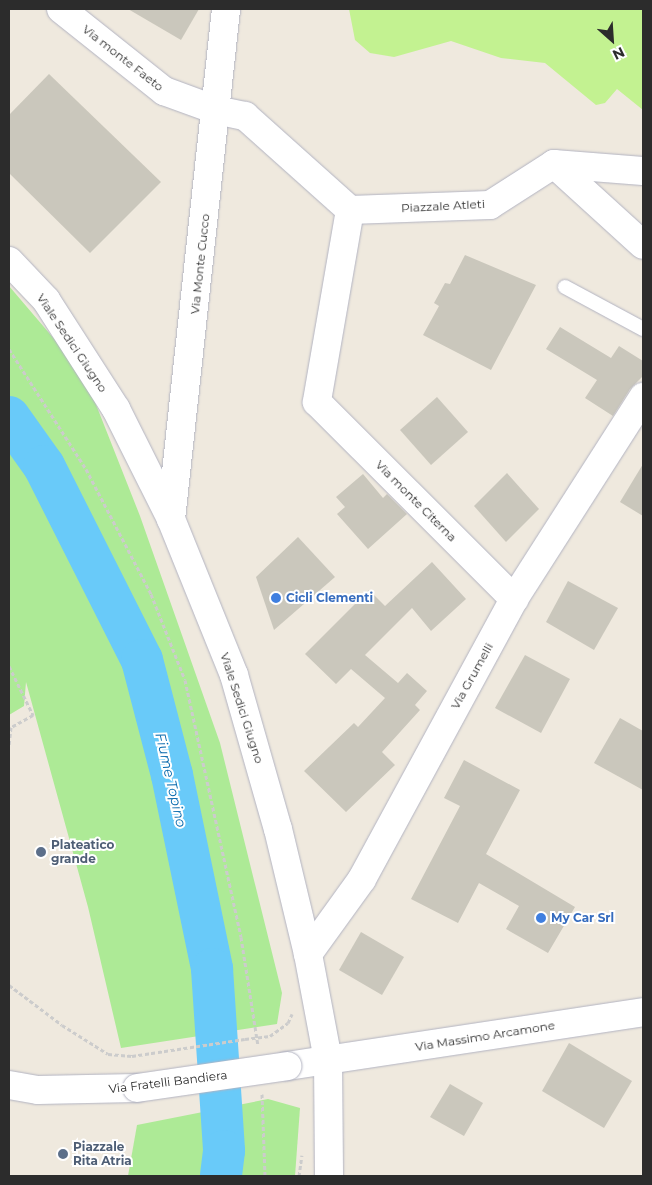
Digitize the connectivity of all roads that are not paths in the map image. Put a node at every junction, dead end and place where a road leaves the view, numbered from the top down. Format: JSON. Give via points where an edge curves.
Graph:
{"nodes":[{"id":1,"x":61,"y":9,"type":"edge"},
{"id":2,"x":226,"y":9,"type":"edge"},
{"id":3,"x":216,"y":110,"type":"junction"},
{"id":4,"x":554,"y":164,"type":"junction"},
{"id":5,"x":643,"y":171,"type":"edge"},
{"id":6,"x":350,"y":210,"type":"junction"},
{"id":7,"x":643,"y":245,"type":"edge"},
{"id":8,"x":9,"y":261,"type":"edge"},
{"id":9,"x":566,"y":287,"type":"dead end"},
{"id":10,"x":643,"y":329,"type":"edge"},
{"id":11,"x":643,"y":399,"type":"edge"},
{"id":12,"x":170,"y":519,"type":"junction"},
{"id":13,"x":514,"y":600,"type":"junction"},
{"id":14,"x":308,"y":954,"type":"junction"},
{"id":15,"x":643,"y":1012,"type":"edge"},
{"id":16,"x":328,"y":1060,"type":"junction"},
{"id":17,"x":9,"y":1085,"type":"edge"},
{"id":18,"x":329,"y":1176,"type":"edge"}],
"edges":[{"from":1,"to":3,"type":"street","name":"Via monte Faeto","via":[[164,91]]},
{"from":2,"to":3,"type":"street","name":"Via Monte Cucco"},
{"from":3,"to":6,"type":"street","via":[[245,116]]},
{"from":3,"to":12,"type":"street","name":"Via Monte Cucco"},
{"from":4,"to":5,"type":"street"},
{"from":4,"to":6,"type":"street","name":"Piazzale Atleti","via":[[490,204]]},
{"from":4,"to":7,"type":"street"},
{"from":6,"to":13,"type":"street","name":"Via monte Citerna","via":[[317,402]]},
{"from":8,"to":12,"type":"street","name":"Viale Sedici Giugno","via":[[46,300],[116,409]]},
{"from":9,"to":10,"type":"lane"},
{"from":11,"to":13,"type":"street","name":"Via Grumelli"},
{"from":12,"to":14,"type":"street","name":"Viale Sedici Giugno","via":[[234,676],[278,829]]},
{"from":13,"to":14,"type":"street","name":"Via Grumelli","via":[[362,879]]},
{"from":14,"to":16,"type":"street","name":"Viale Sedici Giugno"},
{"from":15,"to":16,"type":"street","name":"Via Massimo Arcamone"},
{"from":16,"to":17,"type":"street","name":"Via Fratelli Bandiera","bridge":true,"via":[[138,1088],[38,1090]]},
{"from":16,"to":18,"type":"street","name":"Viale Sedici Giugno"}]}
